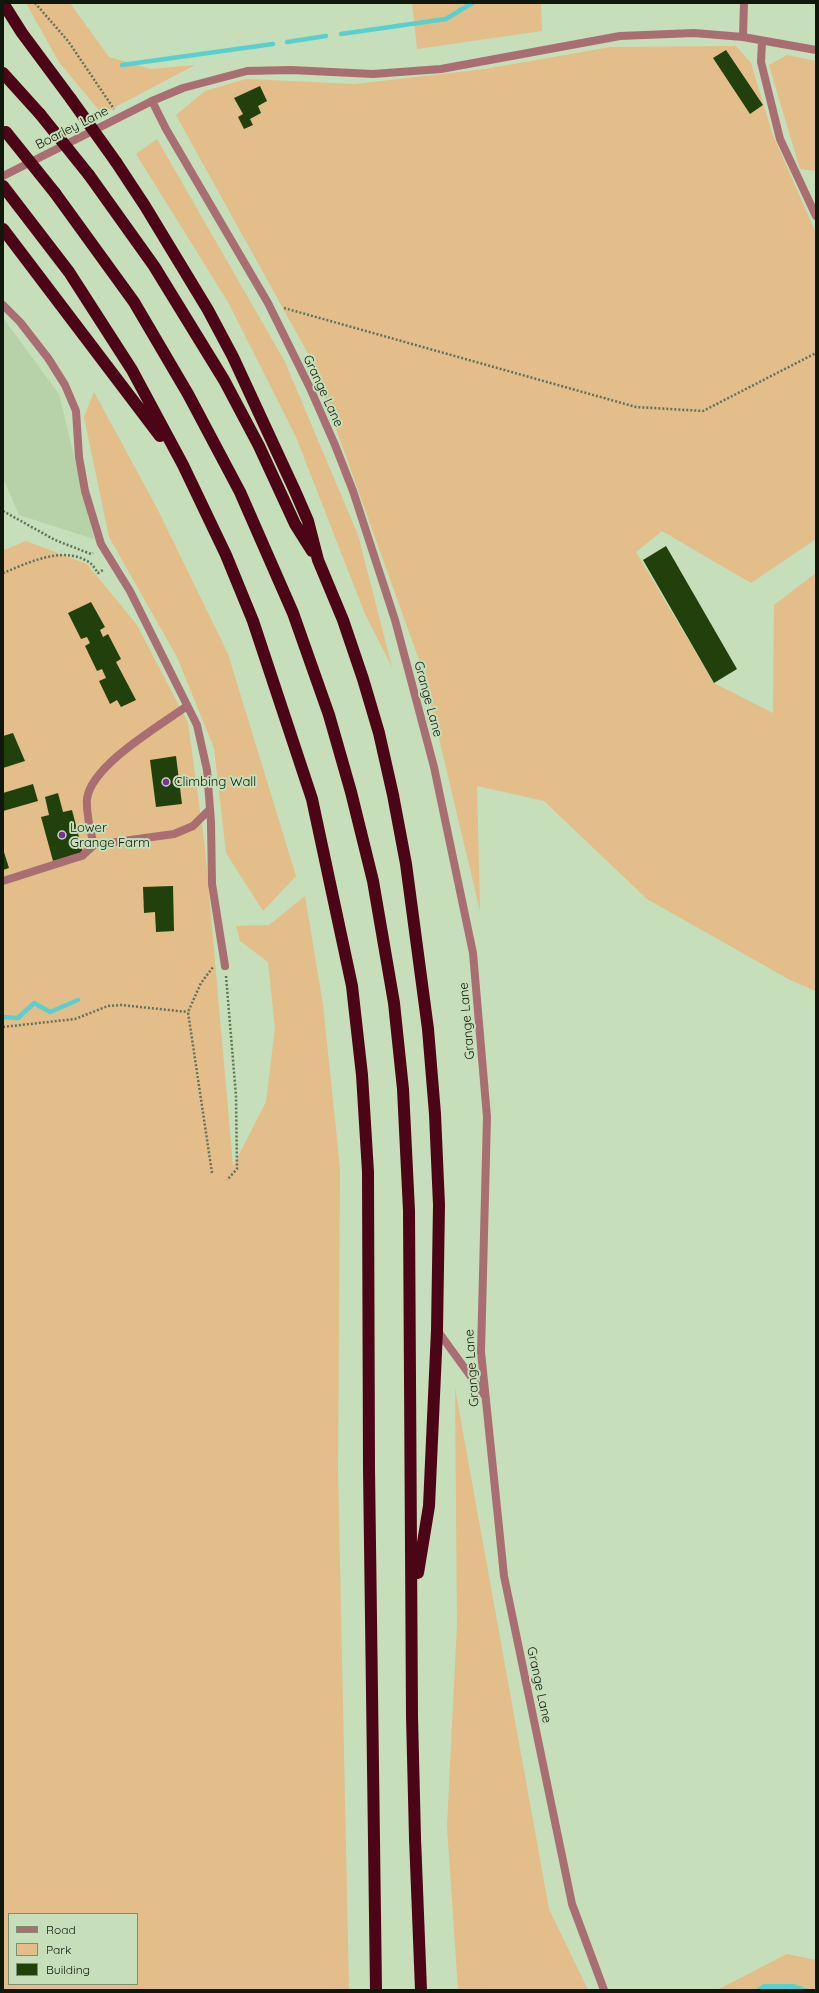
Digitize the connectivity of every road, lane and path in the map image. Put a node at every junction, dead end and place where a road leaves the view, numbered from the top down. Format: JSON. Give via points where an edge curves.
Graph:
{"nodes":[{"id":1,"x":3,"y":3,"type":"edge"},
{"id":2,"x":35,"y":3,"type":"edge"},
{"id":3,"x":744,"y":3,"type":"edge"},
{"id":4,"x":743,"y":37,"type":"junction"},
{"id":5,"x":762,"y":42,"type":"junction"},
{"id":6,"x":816,"y":50,"type":"edge"},
{"id":7,"x":3,"y":73,"type":"edge"},
{"id":8,"x":152,"y":100,"type":"junction"},
{"id":9,"x":119,"y":118,"type":"junction"},
{"id":10,"x":4,"y":130,"type":"edge"},
{"id":11,"x":3,"y":176,"type":"edge"},
{"id":12,"x":3,"y":186,"type":"edge"},
{"id":13,"x":816,"y":216,"type":"edge"},
{"id":14,"x":3,"y":229,"type":"edge"},
{"id":15,"x":268,"y":303,"type":"junction"},
{"id":16,"x":3,"y":305,"type":"edge"},
{"id":17,"x":816,"y":353,"type":"edge"},
{"id":18,"x":183,"y":465,"type":"junction"},
{"id":19,"x":3,"y":512,"type":"edge"},
{"id":20,"x":103,"y":546,"type":"junction"},
{"id":21,"x":318,"y":560,"type":"junction"},
{"id":22,"x":3,"y":573,"type":"edge"},
{"id":23,"x":187,"y":706,"type":"junction"},
{"id":24,"x":210,"y":809,"type":"junction"},
{"id":25,"x":94,"y":844,"type":"junction"},
{"id":26,"x":3,"y":881,"type":"edge"},
{"id":27,"x":223,"y":954,"type":"junction"},
{"id":28,"x":225,"y":966,"type":"joint"},
{"id":29,"x":188,"y":1012,"type":"junction"},
{"id":30,"x":3,"y":1027,"type":"edge"},
{"id":31,"x":212,"y":1172,"type":"dead end"},
{"id":32,"x":227,"y":1180,"type":"dead end"},
{"id":33,"x":437,"y":1330,"type":"junction"},
{"id":34,"x":486,"y":1396,"type":"junction"},
{"id":35,"x":413,"y":1601,"type":"junction"},
{"id":36,"x":376,"y":1990,"type":"edge"},
{"id":37,"x":421,"y":1990,"type":"edge"},
{"id":38,"x":604,"y":1990,"type":"edge"}],
"edges":[{"from":1,"to":21,"type":"highway","bridge":true,"via":[[116,162],[185,270],[233,357],[295,491],[308,521]]},
{"from":2,"to":9,"type":"path","via":[[68,41]]},
{"from":3,"to":4,"type":"street"},
{"from":4,"to":5,"type":"street","name":"Boarley Lane"},
{"from":4,"to":8,"type":"street","name":"Boarley Lane","via":[[694,33],[620,36],[441,69],[381,74],[247,71],[183,88]]},
{"from":5,"to":6,"type":"street","name":"Boarley Lane"},
{"from":5,"to":13,"type":"street","via":[[761,62],[780,139]]},
{"from":7,"to":21,"type":"highway","bridge":true,"via":[[40,114],[89,176],[154,266],[224,380],[296,524]]},
{"from":8,"to":9,"type":"street","name":"Boarley Lane"},
{"from":8,"to":15,"type":"street","name":"Grange Lane","via":[[166,129]]},
{"from":9,"to":11,"type":"street","name":"Boarley Lane"},
{"from":10,"to":35,"type":"highway","bridge":true,"via":[[55,193],[134,302],[188,394],[240,492],[293,613],[329,715],[351,792],[372,881],[394,1003],[403,1089],[409,1210]]},
{"from":12,"to":18,"type":"highway","via":[[69,272],[132,370]]},
{"from":14,"to":18,"type":"highway"},
{"from":15,"to":17,"type":"path","via":[[636,407],[703,411]]},
{"from":15,"to":34,"type":"street","name":"Grange Lane","via":[[310,388],[343,465],[395,620],[434,767],[473,953],[487,1117],[481,1352]]},
{"from":16,"to":20,"type":"street","via":[[44,352],[65,385],[76,411],[79,457],[85,491]]},
{"from":18,"to":36,"type":"highway","via":[[226,555],[253,621],[294,743],[312,799],[352,986],[362,1075],[368,1172]]},
{"from":19,"to":20,"type":"path","via":[[55,540],[91,554]]},
{"from":20,"to":22,"type":"path","via":[[96,559],[104,571],[98,573],[89,562],[75,556],[57,555]]},
{"from":20,"to":23,"type":"street","via":[[130,591]]},
{"from":21,"to":33,"type":"highway","via":[[342,620],[373,712],[406,864],[428,1029],[435,1114],[439,1205]]},
{"from":23,"to":24,"type":"street","via":[[197,725],[207,770]]},
{"from":23,"to":25,"type":"street","via":[[117,756],[99,774],[87,797]]},
{"from":24,"to":25,"type":"street","via":[[193,826],[174,834]]},
{"from":24,"to":27,"type":"street","via":[[212,884]]},
{"from":25,"to":26,"type":"street","via":[[82,856]]},
{"from":27,"to":28,"type":"street"},
{"from":27,"to":29,"type":"path","via":[[201,983]]},
{"from":28,"to":32,"type":"path","via":[[236,1096],[237,1168]]},
{"from":29,"to":30,"type":"path","via":[[108,1006],[75,1019]]},
{"from":29,"to":31,"type":"path"},
{"from":33,"to":34,"type":"street"},
{"from":33,"to":35,"type":"highway","via":[[429,1506]]},
{"from":34,"to":38,"type":"street","name":"Grange Lane","via":[[504,1576],[572,1904]]},
{"from":35,"to":37,"type":"highway","via":[[415,1838]]}]}
